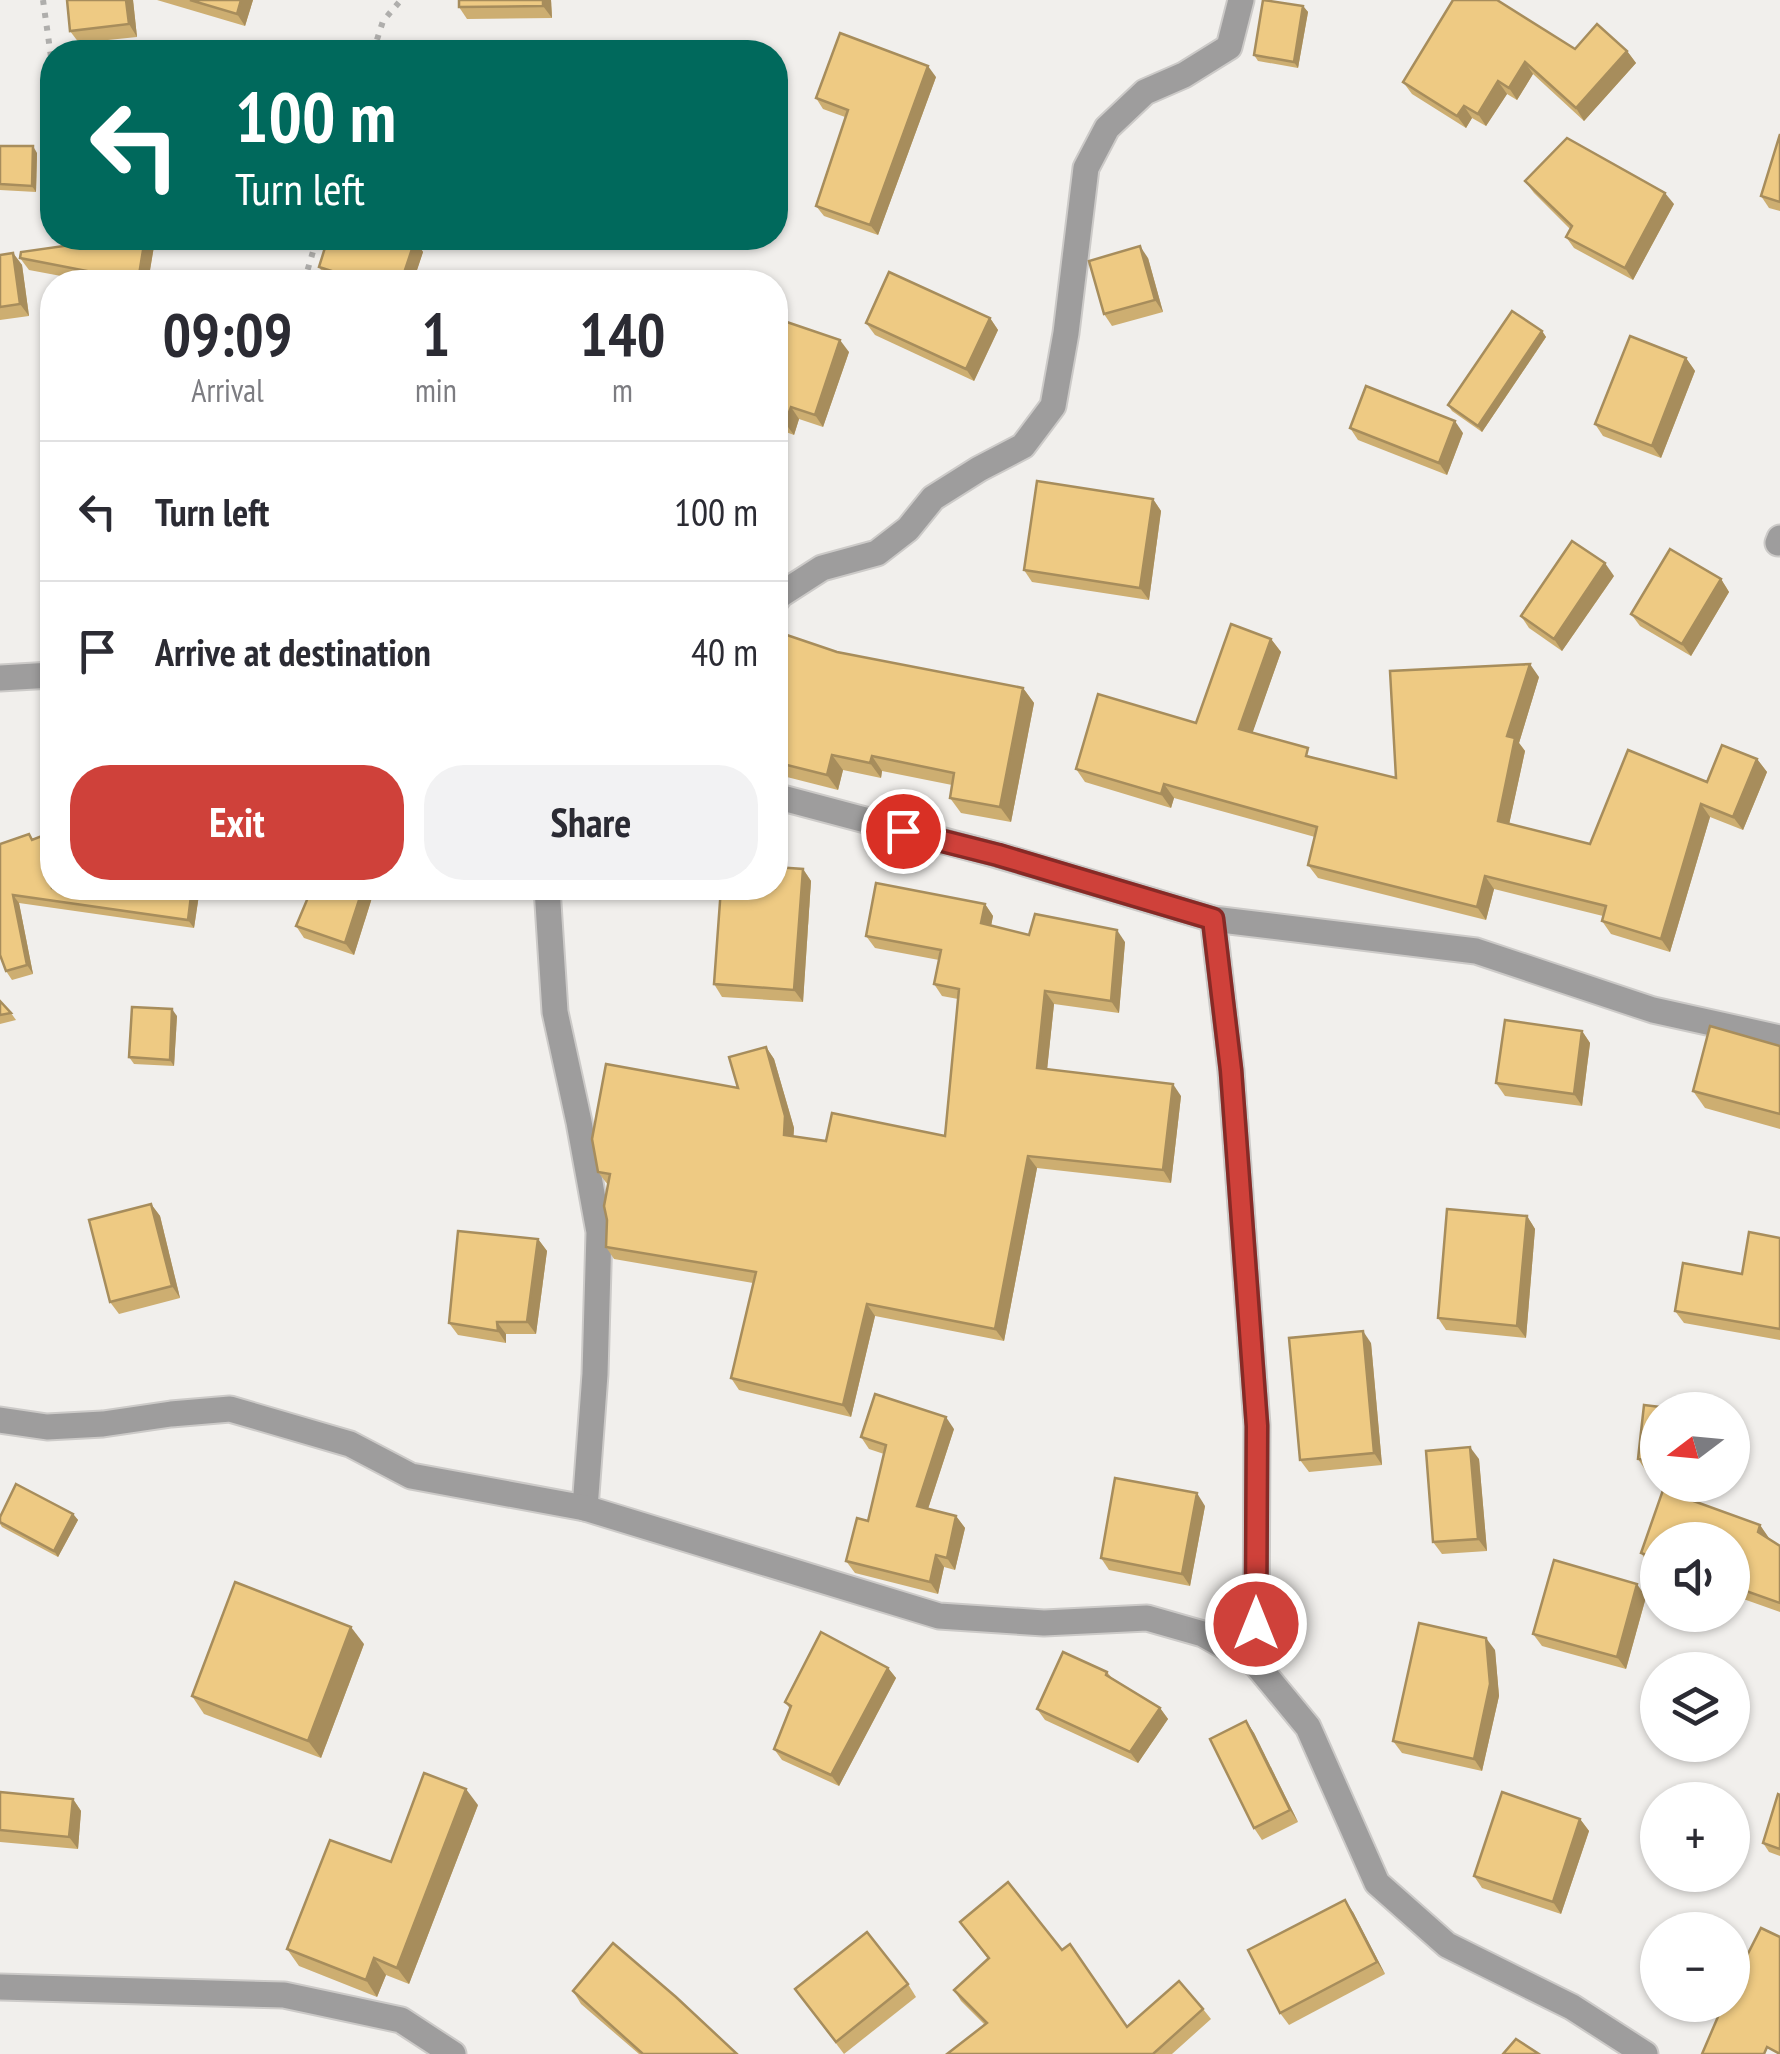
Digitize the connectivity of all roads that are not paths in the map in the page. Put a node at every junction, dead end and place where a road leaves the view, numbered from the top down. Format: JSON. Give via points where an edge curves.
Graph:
{"nodes":[{"id":1,"x":1240,"y":0,"type":"edge"},
{"id":2,"x":788,"y":593,"type":"edge"},
{"id":3,"x":40,"y":676,"type":"edge"},
{"id":4,"x":0,"y":678,"type":"edge"},
{"id":5,"x":788,"y":799,"type":"edge"},
{"id":6,"x":548,"y":900,"type":"edge"},
{"id":7,"x":1213,"y":919,"type":"junction"},
{"id":8,"x":1780,"y":1038,"type":"edge"},
{"id":9,"x":0,"y":1420,"type":"edge"},
{"id":10,"x":585,"y":1508,"type":"junction"},
{"id":11,"x":1256,"y":1664,"type":"junction"},
{"id":12,"x":0,"y":1987,"type":"edge"},
{"id":13,"x":453,"y":2054,"type":"edge"},
{"id":14,"x":1644,"y":2054,"type":"edge"}],
"edges":[{"from":1,"to":2,"type":"street","via":[[1230,48],[1146,92],[1107,128],[1086,168],[1053,406],[1023,446],[933,498],[877,553],[822,568]]},
{"from":3,"to":4,"type":"street"},
{"from":5,"to":7,"type":"street"},
{"from":6,"to":10,"type":"street","via":[[555,1012],[599,1232]]},
{"from":7,"to":8,"type":"street","via":[[1476,951],[1653,1010]]},
{"from":7,"to":11,"type":"street","via":[[1257,1426]]},
{"from":9,"to":10,"type":"street","via":[[47,1427],[230,1409],[350,1444],[412,1476]]},
{"from":10,"to":11,"type":"street","via":[[939,1616],[1044,1623],[1148,1618],[1203,1634]]},
{"from":11,"to":14,"type":"street","via":[[1308,1726],[1377,1883],[1446,1945],[1572,2007]]},
{"from":12,"to":13,"type":"street","via":[[284,1994],[401,2020]]}]}
